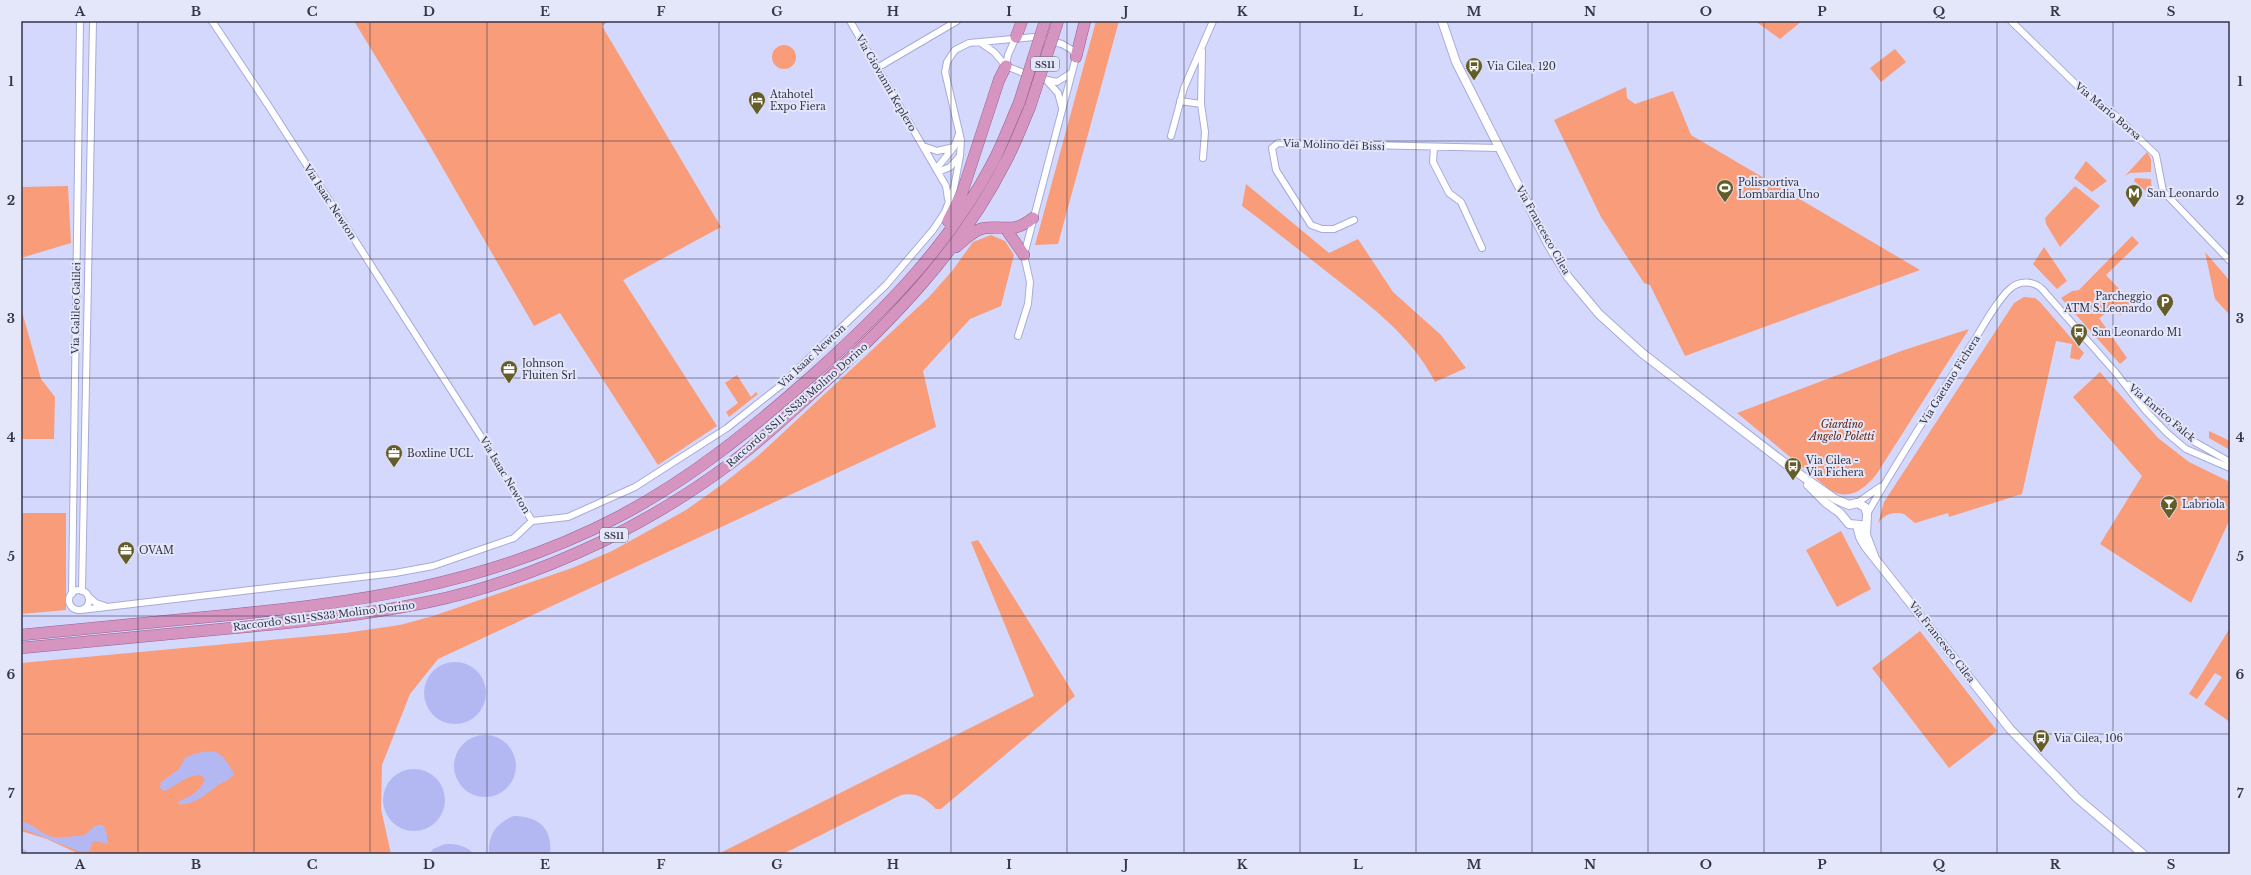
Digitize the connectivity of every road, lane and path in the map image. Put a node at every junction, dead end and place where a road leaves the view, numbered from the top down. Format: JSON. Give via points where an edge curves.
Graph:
{"nodes":[{"id":1,"x":80,"y":21,"type":"edge"},
{"id":2,"x":93,"y":21,"type":"edge"},
{"id":3,"x":212,"y":21,"type":"edge"},
{"id":4,"x":850,"y":21,"type":"edge"},
{"id":5,"x":957,"y":21,"type":"edge"},
{"id":6,"x":1022,"y":21,"type":"edge"},
{"id":7,"x":1045,"y":21,"type":"edge"},
{"id":8,"x":1058,"y":21,"type":"edge"},
{"id":9,"x":1085,"y":21,"type":"edge"},
{"id":10,"x":1213,"y":21,"type":"edge"},
{"id":11,"x":1442,"y":21,"type":"edge"},
{"id":12,"x":2005,"y":21,"type":"edge"},
{"id":13,"x":2012,"y":23,"type":"edge"},
{"id":14,"x":1016,"y":37,"type":"junction"},
{"id":15,"x":981,"y":43,"type":"junction"},
{"id":16,"x":1202,"y":49,"type":"junction"},
{"id":17,"x":1076,"y":57,"type":"junction"},
{"id":18,"x":1006,"y":66,"type":"junction"},
{"id":19,"x":877,"y":68,"type":"junction"},
{"id":20,"x":1072,"y":73,"type":"junction"},
{"id":21,"x":1048,"y":82,"type":"junction"},
{"id":22,"x":1180,"y":101,"type":"junction"},
{"id":23,"x":1202,"y":104,"type":"junction"},
{"id":24,"x":1062,"y":108,"type":"junction"},
{"id":25,"x":959,"y":132,"type":"junction"},
{"id":26,"x":1171,"y":136,"type":"dead end"},
{"id":27,"x":922,"y":145,"type":"junction"},
{"id":28,"x":954,"y":148,"type":"junction"},
{"id":29,"x":1434,"y":148,"type":"junction"},
{"id":30,"x":1499,"y":148,"type":"junction"},
{"id":31,"x":960,"y":156,"type":"junction"},
{"id":32,"x":1203,"y":158,"type":"dead end"},
{"id":33,"x":937,"y":171,"type":"junction"},
{"id":34,"x":948,"y":204,"type":"junction"},
{"id":35,"x":1033,"y":218,"type":"junction"},
{"id":36,"x":1354,"y":220,"type":"dead end"},
{"id":37,"x":1006,"y":229,"type":"junction"},
{"id":38,"x":1482,"y":248,"type":"dead end"},
{"id":39,"x":1024,"y":255,"type":"junction"},
{"id":40,"x":944,"y":258,"type":"junction"},
{"id":41,"x":2230,"y":261,"type":"edge"},
{"id":42,"x":915,"y":274,"type":"junction"},
{"id":43,"x":2024,"y":283,"type":"joint"},
{"id":44,"x":1018,"y":336,"type":"dead end"},
{"id":45,"x":2116,"y":373,"type":"junction"},
{"id":46,"x":2230,"y":462,"type":"edge"},
{"id":47,"x":2230,"y":468,"type":"edge"},
{"id":48,"x":1795,"y":471,"type":"junction"},
{"id":49,"x":1883,"y":485,"type":"junction"},
{"id":50,"x":1854,"y":504,"type":"junction"},
{"id":51,"x":1845,"y":517,"type":"junction"},
{"id":52,"x":1866,"y":517,"type":"junction"},
{"id":53,"x":532,"y":521,"type":"junction"},
{"id":54,"x":1857,"y":526,"type":"junction"},
{"id":55,"x":1874,"y":556,"type":"junction"},
{"id":56,"x":82,"y":591,"type":"junction"},
{"id":57,"x":72,"y":594,"type":"junction"},
{"id":58,"x":89,"y":597,"type":"junction"},
{"id":59,"x":109,"y":606,"type":"junction"},
{"id":60,"x":81,"y":610,"type":"junction"},
{"id":61,"x":21,"y":635,"type":"edge"},
{"id":62,"x":21,"y":648,"type":"edge"},
{"id":63,"x":2143,"y":854,"type":"edge"}],
"edges":[{"from":1,"to":57,"type":"street","name":"Via Galileo Galilei"},
{"from":2,"to":56,"type":"street","name":"Via Galileo Galilei"},
{"from":3,"to":53,"type":"street","name":"Via Isaac Newton","via":[[498,462]]},
{"from":4,"to":19,"type":"street","name":"Via Giovanni Keplero"},
{"from":5,"to":19,"type":"street"},
{"from":6,"to":14,"type":"highway"},
{"from":7,"to":42,"type":"highway","name":"Raccordo SS11-SS33 Molino Dorino","number":"SS11","bridge":true,"via":[[1019,103],[994,158],[946,236]]},
{"from":8,"to":40,"type":"highway","name":"Raccordo SS11-SS33 Molino Dorino","number":"SS11","bridge":true,"via":[[1030,107],[1005,164]]},
{"from":9,"to":17,"type":"highway"},
{"from":10,"to":16,"type":"street"},
{"from":11,"to":30,"type":"street","name":"Via Francesco Cilea","via":[[1450,49]]},
{"from":12,"to":13,"type":"street","name":"Via Mario Borsa"},
{"from":13,"to":41,"type":"street","name":"Via Mario Borsa","via":[[2091,99],[2115,115],[2156,155],[2163,190]]},
{"from":14,"to":15,"type":"street","name":"Via Isaac Newton"},
{"from":14,"to":17,"type":"street","name":"Via Isaac Newton","via":[[1034,37],[1062,44],[1072,50]]},
{"from":14,"to":18,"type":"street"},
{"from":15,"to":18,"type":"street","via":[[994,52]]},
{"from":15,"to":25,"type":"street","name":"Via Isaac Newton","via":[[969,43],[960,47],[952,53],[947,62],[945,78]]},
{"from":16,"to":22,"type":"street"},
{"from":16,"to":23,"type":"street"},
{"from":17,"to":20,"type":"street"},
{"from":18,"to":21,"type":"street"},
{"from":18,"to":42,"type":"highway","via":[[953,214]]},
{"from":19,"to":27,"type":"street","name":"Via Giovanni Keplero"},
{"from":20,"to":21,"type":"street","via":[[1061,81]]},
{"from":20,"to":24,"type":"street"},
{"from":21,"to":24,"type":"street","via":[[1058,92]]},
{"from":22,"to":23,"type":"street"},
{"from":22,"to":26,"type":"street"},
{"from":23,"to":32,"type":"street","via":[[1205,132]]},
{"from":24,"to":35,"type":"street"},
{"from":25,"to":28,"type":"street"},
{"from":25,"to":31,"type":"street","name":"Via Isaac Newton"},
{"from":27,"to":28,"type":"street","via":[[937,151]]},
{"from":27,"to":33,"type":"street","name":"Via Giovanni Keplero"},
{"from":28,"to":33,"type":"street"},
{"from":29,"to":30,"type":"street","name":"Via Molino dei Bissi"},
{"from":29,"to":36,"type":"street","name":"Via Molino dei Bissi","via":[[1278,143],[1272,148],[1276,170],[1311,225],[1322,229],[1334,229]]},
{"from":29,"to":38,"type":"street","via":[[1433,162],[1449,193],[1461,202]]},
{"from":30,"to":48,"type":"street","name":"Via Francesco Cilea","via":[[1558,261],[1599,314],[1642,353]]},
{"from":31,"to":33,"type":"street","via":[[950,166]]},
{"from":31,"to":34,"type":"street","name":"Via Isaac Newton"},
{"from":33,"to":34,"type":"street","name":"Via Giovanni Keplero","via":[[948,190]]},
{"from":34,"to":53,"type":"street","name":"Via Isaac Newton","via":[[933,230],[886,285],[780,386],[727,428],[635,487],[568,517]]},
{"from":35,"to":37,"type":"highway","via":[[1019,228]]},
{"from":35,"to":39,"type":"street"},
{"from":37,"to":39,"type":"highway"},
{"from":37,"to":40,"type":"highway","via":[[984,228],[974,232]]},
{"from":39,"to":44,"type":"street","via":[[1030,282],[1028,304]]},
{"from":40,"to":62,"type":"highway","name":"Raccordo SS11-SS33 Molino Dorino","number":"SS11","via":[[863,348],[732,463],[644,519],[557,561],[429,602],[266,625]]},
{"from":42,"to":61,"type":"highway","name":"Raccordo SS11-SS33 Molino Dorino","number":"SS11","via":[[853,338],[728,447],[675,484],[619,516],[529,557],[465,578],[363,600]]},
{"from":43,"to":45,"type":"street","name":"Via Enrico Falck","via":[[2031,283],[2042,289]]},
{"from":43,"to":49,"type":"street","name":"Via Gaetano Fichera","via":[[2012,287],[2006,293]]},
{"from":45,"to":46,"type":"street","name":"Via Enrico Falck","via":[[2194,440]]},
{"from":45,"to":47,"type":"street","name":"Via Enrico Falck","via":[[2145,410],[2186,449]]},
{"from":48,"to":50,"type":"street","name":"Via Francesco Cilea","via":[[1836,500]]},
{"from":48,"to":51,"type":"street","name":"Via Francesco Cilea","via":[[1816,494]]},
{"from":49,"to":50,"type":"street","name":"Via Gaetano Fichera"},
{"from":49,"to":52,"type":"street","name":"Via Gaetano Fichera"},
{"from":50,"to":51,"type":"street","via":[[1845,511]]},
{"from":50,"to":52,"type":"street","name":"Via Francesco Cilea","via":[[1865,507]]},
{"from":51,"to":54,"type":"street","name":"Via Francesco Cilea","via":[[1849,524]]},
{"from":52,"to":54,"type":"street"},
{"from":52,"to":55,"type":"street","name":"Via Francesco Cilea","via":[[1866,535]]},
{"from":53,"to":59,"type":"street","via":[[514,538],[433,566],[395,573]]},
{"from":54,"to":55,"type":"street","name":"Via Francesco Cilea","via":[[1860,537]]},
{"from":55,"to":63,"type":"street","name":"Via Francesco Cilea","via":[[2010,729],[2077,798]]},
{"from":56,"to":57,"type":"street"},
{"from":56,"to":58,"type":"street"},
{"from":57,"to":60,"type":"street","via":[[71,604],[75,609]]},
{"from":58,"to":59,"type":"street","via":[[96,603]]},
{"from":58,"to":60,"type":"street","via":[[87,607]]},
{"from":59,"to":60,"type":"street"}]}
